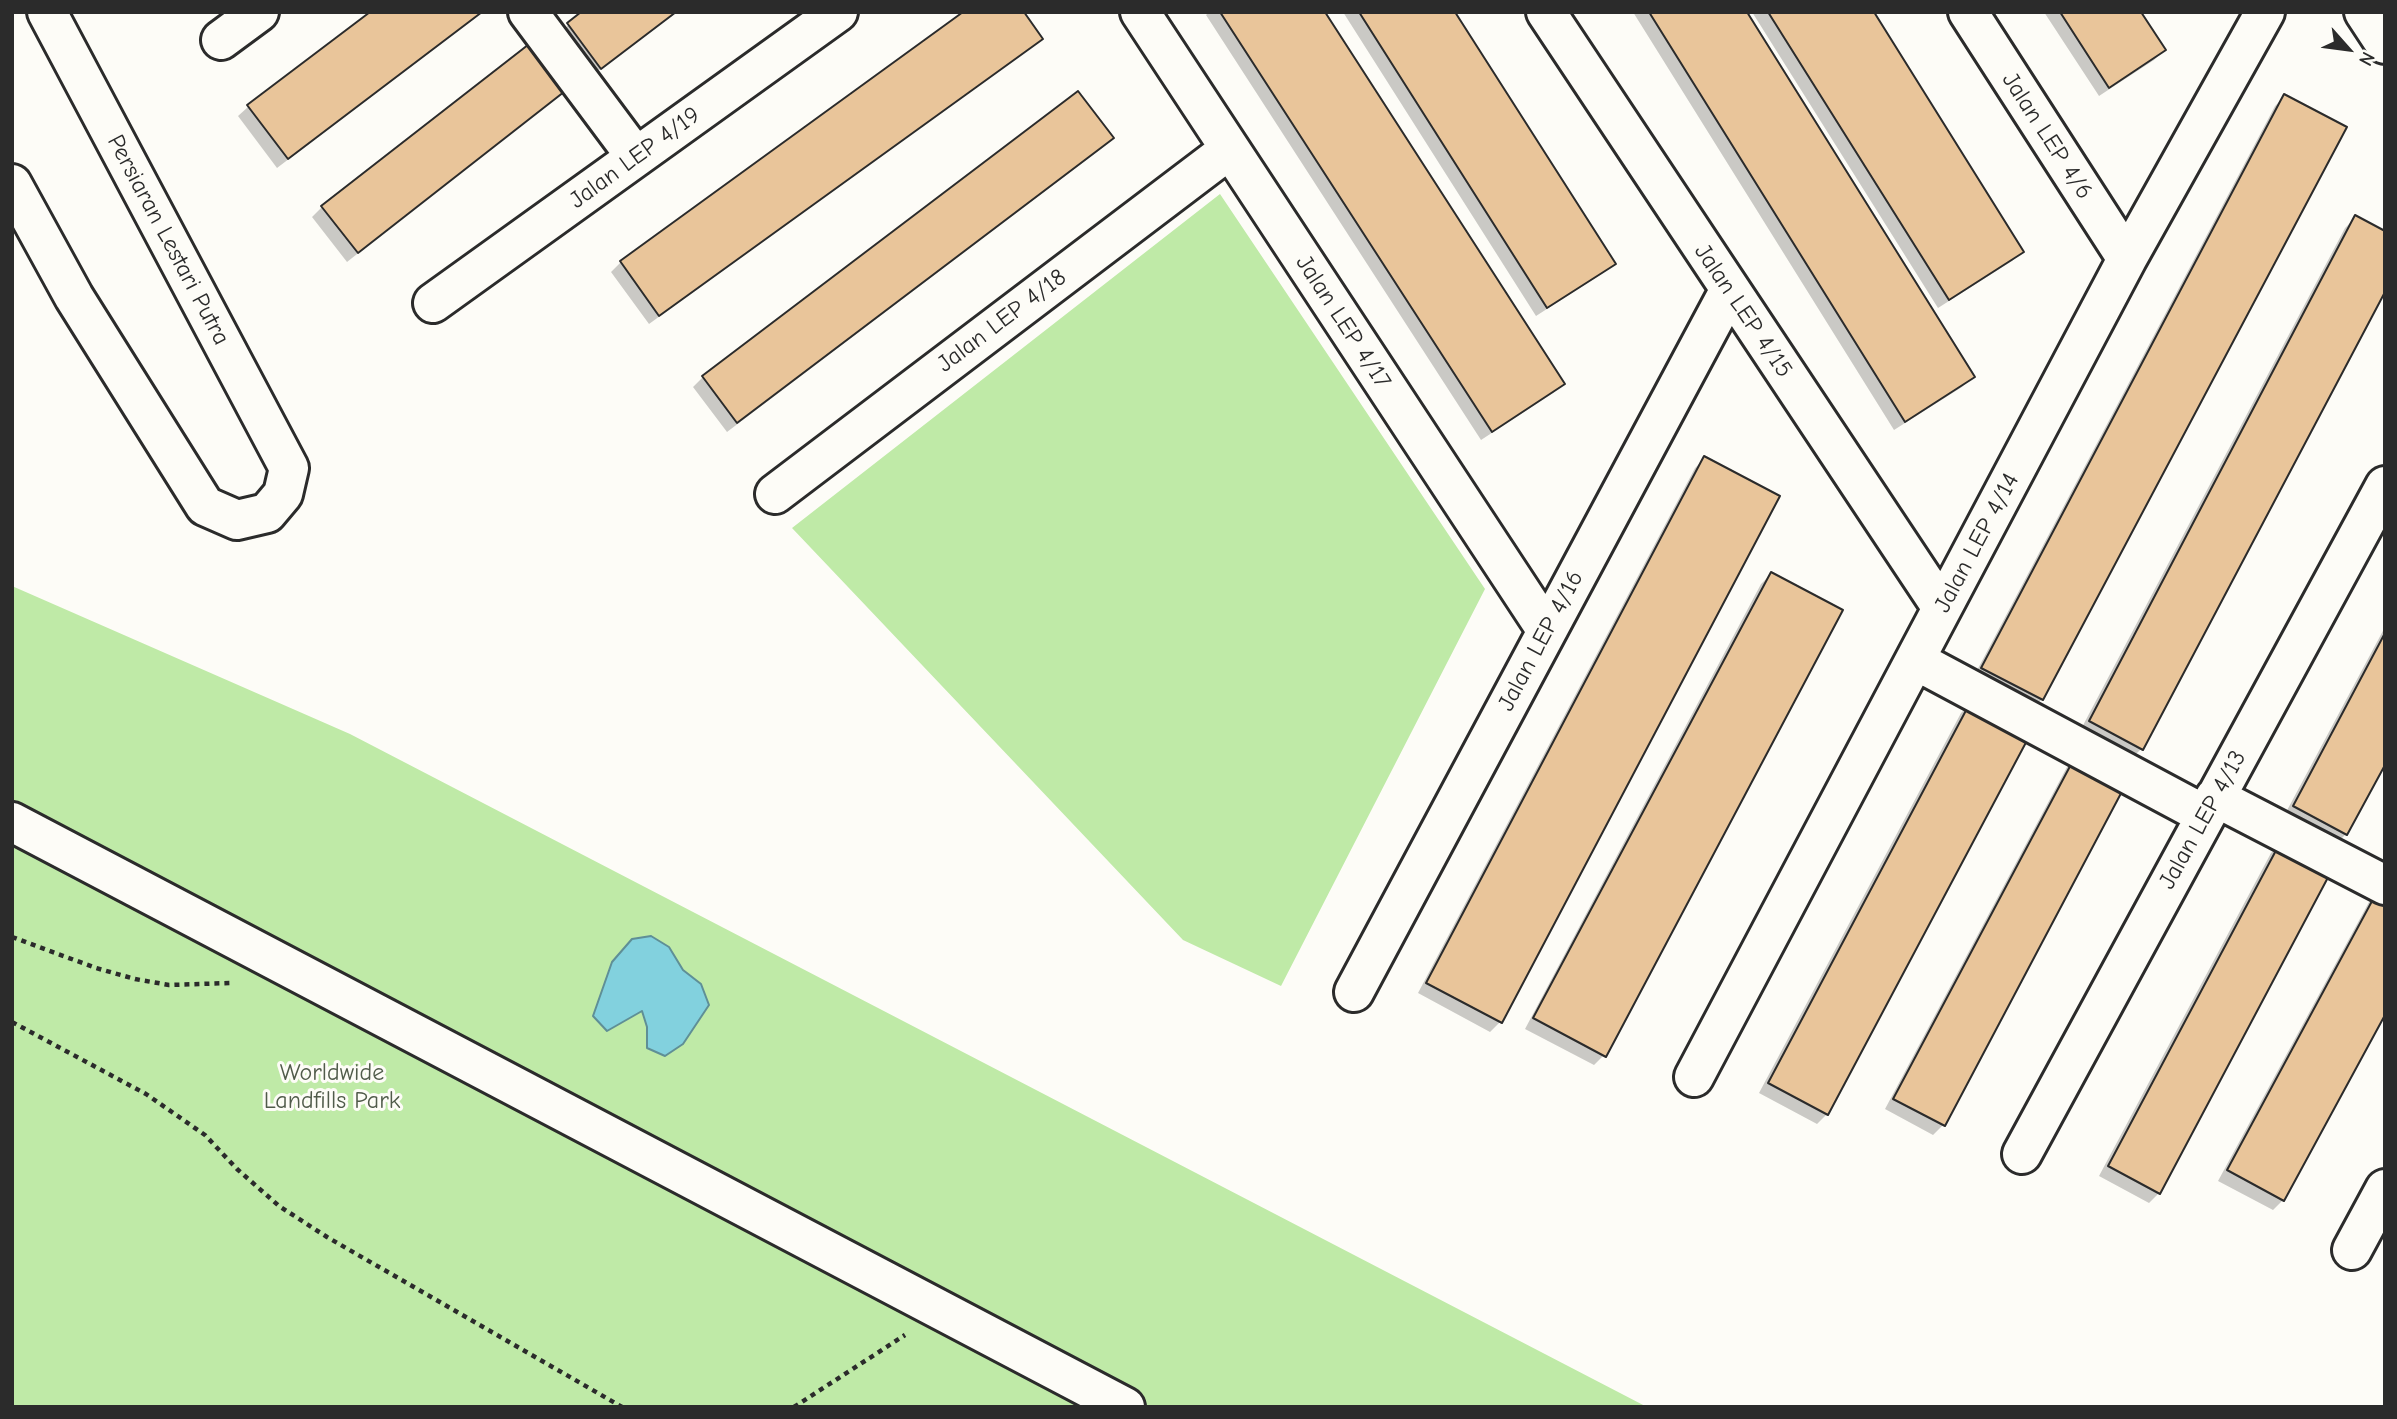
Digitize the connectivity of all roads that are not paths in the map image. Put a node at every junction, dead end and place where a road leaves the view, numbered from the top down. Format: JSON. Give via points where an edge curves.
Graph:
{"nodes":[{"id":1,"x":47,"y":12,"type":"edge"},
{"id":2,"x":259,"y":12,"type":"edge"},
{"id":3,"x":528,"y":12,"type":"edge"},
{"id":4,"x":838,"y":12,"type":"edge"},
{"id":5,"x":1546,"y":12,"type":"edge"},
{"id":6,"x":1968,"y":12,"type":"edge"},
{"id":7,"x":2265,"y":12,"type":"edge"},
{"id":8,"x":2364,"y":12,"type":"edge"},
{"id":9,"x":1153,"y":17,"type":"edge"},
{"id":10,"x":221,"y":40,"type":"dead end"},
{"id":11,"x":2385,"y":44,"type":"edge"},
{"id":12,"x":1230,"y":149,"type":"junction"},
{"id":13,"x":636,"y":157,"type":"junction"},
{"id":14,"x":12,"y":184,"type":"edge"},
{"id":15,"x":2127,"y":259,"type":"junction"},
{"id":16,"x":1729,"y":291,"type":"junction"},
{"id":17,"x":433,"y":303,"type":"dead end"},
{"id":18,"x":2385,"y":486,"type":"edge"},
{"id":19,"x":775,"y":494,"type":"dead end"},
{"id":20,"x":1942,"y":608,"type":"junction"},
{"id":21,"x":1547,"y":631,"type":"junction"},
{"id":22,"x":1915,"y":660,"type":"junction"},
{"id":23,"x":2210,"y":806,"type":"junction"},
{"id":24,"x":12,"y":822,"type":"edge"},
{"id":25,"x":2385,"y":885,"type":"edge"},
{"id":26,"x":1354,"y":992,"type":"dead end"},
{"id":27,"x":1694,"y":1077,"type":"dead end"},
{"id":28,"x":2022,"y":1154,"type":"dead end"},
{"id":29,"x":2385,"y":1189,"type":"edge"},
{"id":30,"x":2351,"y":1250,"type":"dead end"},
{"id":31,"x":1125,"y":1407,"type":"edge"}],
"edges":[{"from":1,"to":14,"type":"street","name":"Persiaran Lestari Putra","via":[[289,468],[283,494],[267,513],[237,520],[205,506],[74,297]]},
{"from":2,"to":10,"type":"street"},
{"from":3,"to":13,"type":"street"},
{"from":4,"to":13,"type":"street","name":"Jalan LEP 4/19"},
{"from":5,"to":16,"type":"street","name":"Jalan LEP 4/15"},
{"from":6,"to":15,"type":"street","name":"Jalan LEP 4/6"},
{"from":7,"to":15,"type":"street","name":"Jalan LEP 4/14"},
{"from":8,"to":11,"type":"street"},
{"from":9,"to":12,"type":"street","name":"Jalan LEP 4/17"},
{"from":12,"to":19,"type":"street","name":"Jalan LEP 4/18"},
{"from":12,"to":21,"type":"street","name":"Jalan LEP 4/17"},
{"from":13,"to":17,"type":"street","name":"Jalan LEP 4/19"},
{"from":15,"to":20,"type":"street","name":"Jalan LEP 4/14"},
{"from":16,"to":20,"type":"street","name":"Jalan LEP 4/15"},
{"from":16,"to":21,"type":"street","name":"Jalan LEP 4/16"},
{"from":18,"to":23,"type":"street","name":"Jalan LEP 4/13"},
{"from":20,"to":22,"type":"street","name":"Jalan LEP 4/14"},
{"from":21,"to":26,"type":"street","name":"Jalan LEP 4/16"},
{"from":22,"to":23,"type":"street"},
{"from":22,"to":27,"type":"street","name":"Jalan LEP 4/14"},
{"from":23,"to":25,"type":"street"},
{"from":23,"to":28,"type":"street","name":"Jalan LEP 4/13"},
{"from":24,"to":31,"type":"street"},
{"from":29,"to":30,"type":"street"}]}
